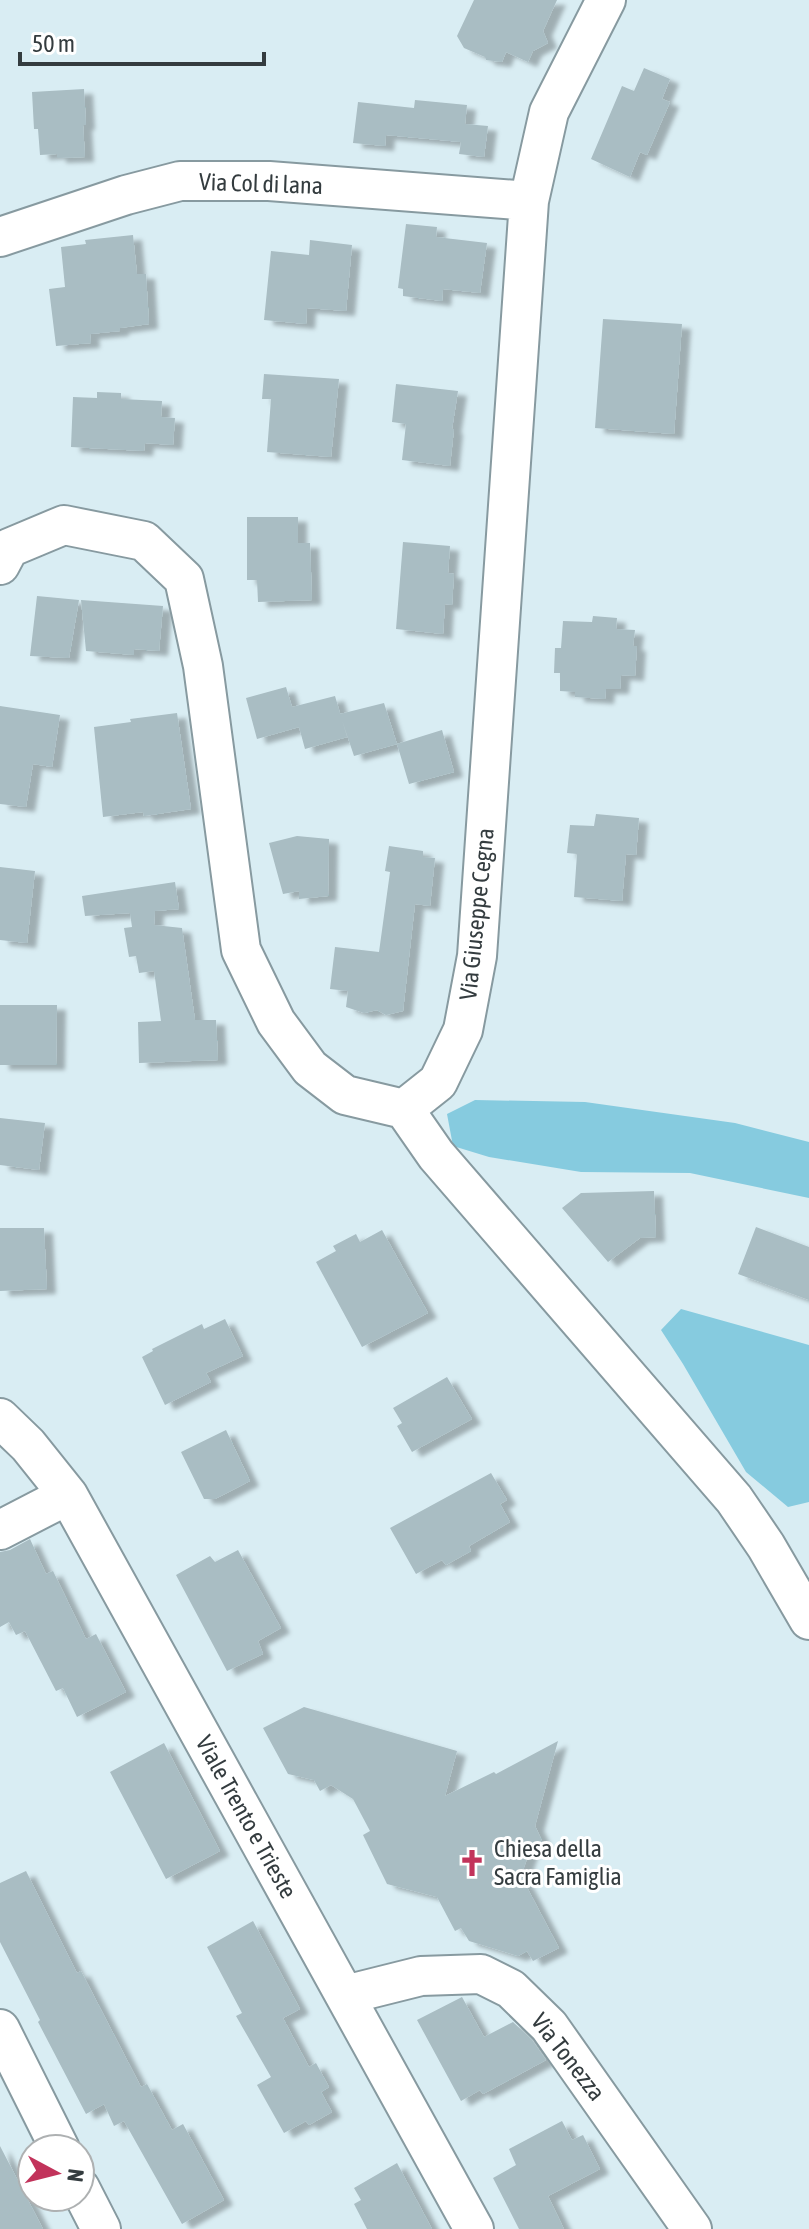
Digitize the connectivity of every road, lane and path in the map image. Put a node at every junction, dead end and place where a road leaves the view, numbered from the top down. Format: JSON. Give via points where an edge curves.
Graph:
{"nodes":[{"id":1,"x":606,"y":0,"type":"edge"},
{"id":2,"x":529,"y":201,"type":"junction"},
{"id":3,"x":0,"y":237,"type":"edge"},
{"id":4,"x":0,"y":565,"type":"edge"},
{"id":5,"x":404,"y":1109,"type":"junction"},
{"id":6,"x":0,"y":1418,"type":"edge"},
{"id":7,"x":68,"y":1495,"type":"junction"},
{"id":8,"x":0,"y":1530,"type":"edge"},
{"id":9,"x":809,"y":1620,"type":"edge"},
{"id":10,"x":345,"y":1995,"type":"junction"},
{"id":11,"x":0,"y":2029,"type":"edge"},
{"id":12,"x":52,"y":2133,"type":"edge"},
{"id":13,"x":474,"y":2229,"type":"edge"},
{"id":14,"x":692,"y":2229,"type":"edge"}],
"edges":[{"from":1,"to":2,"type":"street","name":"Via Giuseppe Cegna","via":[[549,112]]},
{"from":2,"to":3,"type":"street","name":"Via Col di lana","via":[[269,181],[180,181]]},
{"from":2,"to":5,"type":"street","name":"Via Giuseppe Cegna","via":[[477,956],[463,1030],[438,1082]]},
{"from":4,"to":5,"type":"street","via":[[9,548],[64,525],[144,541],[184,579],[203,666],[241,950],[276,1022],[310,1068],[345,1095]]},
{"from":5,"to":9,"type":"street","via":[[436,1155],[734,1499]]},
{"from":6,"to":7,"type":"street","name":"Viale Trento e Trieste"},
{"from":7,"to":8,"type":"street"},
{"from":7,"to":10,"type":"street","name":"Viale Trento e Trieste"},
{"from":10,"to":13,"type":"street","name":"Viale Trento e Trieste"},
{"from":10,"to":14,"type":"street","name":"Via Tonezza","via":[[421,1976],[481,1974],[511,1989],[549,2026]]},
{"from":11,"to":12,"type":"street"}]}
